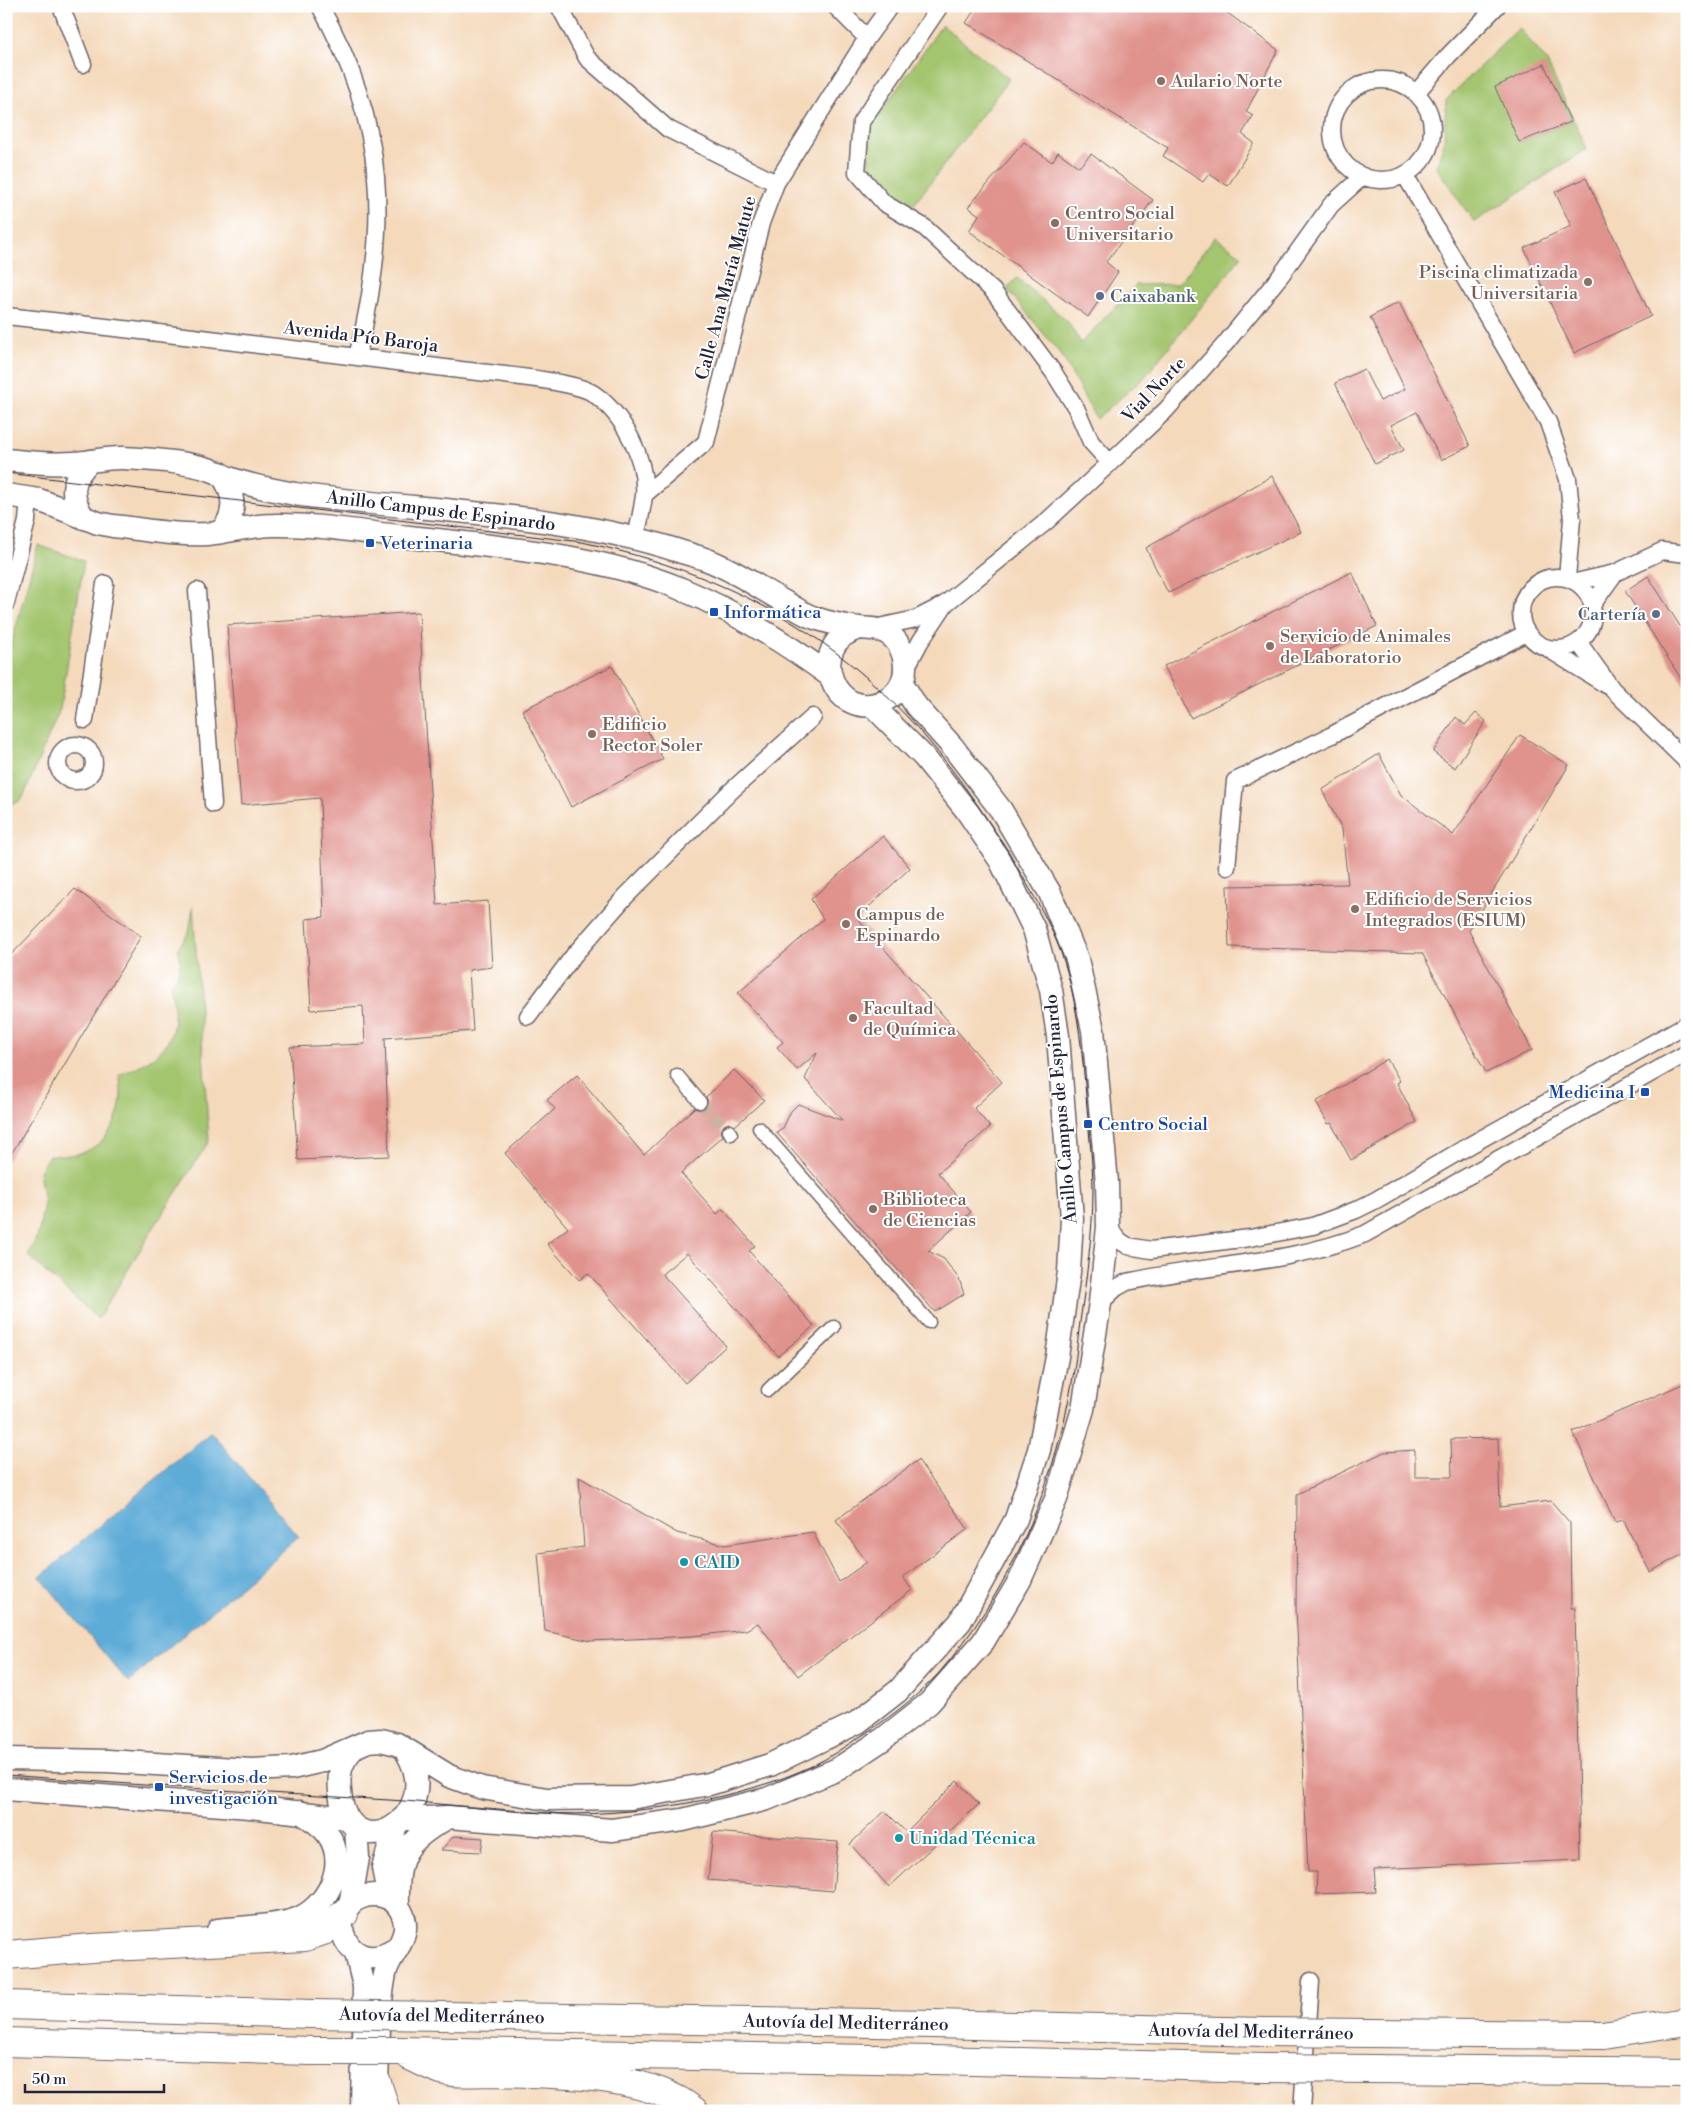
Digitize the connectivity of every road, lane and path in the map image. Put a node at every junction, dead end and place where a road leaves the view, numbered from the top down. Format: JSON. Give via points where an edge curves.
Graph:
{"nodes":[{"id":1,"x":61,"y":6,"type":"edge"},
{"id":2,"x":320,"y":6,"type":"edge"},
{"id":3,"x":559,"y":6,"type":"edge"},
{"id":4,"x":834,"y":6,"type":"edge"},
{"id":5,"x":890,"y":6,"type":"edge"},
{"id":6,"x":940,"y":6,"type":"edge"},
{"id":7,"x":1497,"y":6,"type":"edge"},
{"id":8,"x":867,"y":38,"type":"junction"},
{"id":9,"x":83,"y":64,"type":"dead end"},
{"id":10,"x":1416,"y":93,"type":"junction"},
{"id":11,"x":1405,"y":175,"type":"junction"},
{"id":12,"x":1363,"y":176,"type":"junction"},
{"id":13,"x":776,"y":182,"type":"junction"},
{"id":14,"x":6,"y":316,"type":"edge"},
{"id":15,"x":357,"y":357,"type":"junction"},
{"id":16,"x":6,"y":460,"type":"edge"},
{"id":17,"x":82,"y":462,"type":"junction"},
{"id":18,"x":1110,"y":463,"type":"junction"},
{"id":19,"x":224,"y":476,"type":"junction"},
{"id":20,"x":6,"y":495,"type":"edge"},
{"id":21,"x":644,"y":495,"type":"junction"},
{"id":22,"x":29,"y":499,"type":"junction"},
{"id":23,"x":84,"y":518,"type":"junction"},
{"id":24,"x":220,"y":532,"type":"junction"},
{"id":25,"x":636,"y":537,"type":"junction"},
{"id":26,"x":1687,"y":554,"type":"edge"},
{"id":27,"x":1615,"y":573,"type":"junction"},
{"id":28,"x":1571,"y":580,"type":"junction"},
{"id":29,"x":105,"y":584,"type":"dead end"},
{"id":30,"x":197,"y":591,"type":"dead end"},
{"id":31,"x":6,"y":603,"type":"edge"},
{"id":32,"x":945,"y":604,"type":"junction"},
{"id":33,"x":1592,"y":605,"type":"junction"},
{"id":34,"x":867,"y":628,"type":"junction"},
{"id":35,"x":1526,"y":633,"type":"junction"},
{"id":36,"x":1579,"y":643,"type":"junction"},
{"id":37,"x":1550,"y":650,"type":"junction"},
{"id":38,"x":829,"y":675,"type":"junction"},
{"id":39,"x":904,"y":677,"type":"junction"},
{"id":40,"x":1612,"y":689,"type":"junction"},
{"id":41,"x":872,"y":705,"type":"junction"},
{"id":42,"x":813,"y":717,"type":"dead end"},
{"id":43,"x":85,"y":720,"type":"dead end"},
{"id":44,"x":1687,"y":762,"type":"edge"},
{"id":45,"x":213,"y":804,"type":"dead end"},
{"id":46,"x":1227,"y":867,"type":"dead end"},
{"id":47,"x":528,"y":1016,"type":"dead end"},
{"id":48,"x":1687,"y":1024,"type":"edge"},
{"id":49,"x":1687,"y":1053,"type":"edge"},
{"id":50,"x":677,"y":1075,"type":"dead end"},
{"id":51,"x":700,"y":1102,"type":"tunnel mouth"},
{"id":52,"x":1536,"y":1108,"type":"junction"},
{"id":53,"x":759,"y":1128,"type":"dead end"},
{"id":54,"x":1549,"y":1131,"type":"junction"},
{"id":55,"x":1108,"y":1227,"type":"junction"},
{"id":56,"x":1100,"y":1303,"type":"junction"},
{"id":57,"x":929,"y":1322,"type":"dead end"},
{"id":58,"x":834,"y":1327,"type":"dead end"},
{"id":59,"x":768,"y":1390,"type":"dead end"},
{"id":60,"x":355,"y":1746,"type":"junction"},
{"id":61,"x":408,"y":1753,"type":"junction"},
{"id":62,"x":6,"y":1759,"type":"edge"},
{"id":63,"x":6,"y":1789,"type":"edge"},
{"id":64,"x":300,"y":1812,"type":"junction"},
{"id":65,"x":448,"y":1817,"type":"junction"},
{"id":66,"x":352,"y":1823,"type":"junction"},
{"id":67,"x":399,"y":1824,"type":"junction"},
{"id":68,"x":394,"y":1902,"type":"junction"},
{"id":69,"x":347,"y":1910,"type":"junction"},
{"id":70,"x":92,"y":1948,"type":"junction"},
{"id":71,"x":394,"y":1950,"type":"junction"},
{"id":72,"x":356,"y":1953,"type":"junction"},
{"id":73,"x":6,"y":1955,"type":"edge"},
{"id":74,"x":1311,"y":1981,"type":"dead end"},
{"id":75,"x":6,"y":2005,"type":"edge"},
{"id":76,"x":1687,"y":2022,"type":"edge"},
{"id":77,"x":1602,"y":2035,"type":"junction"},
{"id":78,"x":1687,"y":2036,"type":"edge"},
{"id":79,"x":6,"y":2042,"type":"edge"},
{"id":80,"x":445,"y":2061,"type":"junction"},
{"id":81,"x":1687,"y":2072,"type":"edge"},
{"id":82,"x":377,"y":2083,"type":"junction"},
{"id":83,"x":362,"y":2111,"type":"edge"},
{"id":84,"x":377,"y":2111,"type":"edge"},
{"id":85,"x":386,"y":2111,"type":"edge"},
{"id":86,"x":694,"y":2111,"type":"edge"},
{"id":87,"x":1302,"y":2111,"type":"edge"}],
"edges":[{"from":1,"to":9,"type":"street"},
{"from":2,"to":15,"type":"street","via":[[358,85],[375,156],[378,234],[369,305]]},
{"from":3,"to":13,"type":"street","via":[[588,58],[668,129]]},
{"from":4,"to":8,"type":"street"},
{"from":5,"to":8,"type":"street","name":"Calle Ana María Matute"},
{"from":6,"to":18,"type":"street","via":[[861,122],[857,172],[884,203],[924,226],[993,290],[1054,373],[1076,408],[1091,442]]},
{"from":7,"to":10,"type":"street"},
{"from":8,"to":13,"type":"street","name":"Calle Ana María Matute"},
{"from":10,"to":11,"type":"street","via":[[1427,107],[1432,124],[1431,141],[1424,157]]},
{"from":10,"to":12,"type":"street","via":[[1398,82],[1378,80],[1358,86],[1344,98],[1335,114],[1332,133],[1337,151],[1347,166]]},
{"from":11,"to":12,"type":"street","via":[[1391,180]]},
{"from":11,"to":28,"type":"street","via":[[1548,422],[1568,480],[1572,519]]},
{"from":12,"to":18,"type":"street","name":"Vial Norte","via":[[1331,206],[1226,344],[1166,410]]},
{"from":13,"to":21,"type":"street","name":"Calle Ana María Matute","via":[[761,223],[706,442]]},
{"from":14,"to":15,"type":"street","name":"Avenida Pío Baroja"},
{"from":15,"to":21,"type":"street","name":"Avenida Pío Baroja","via":[[571,386],[593,393],[610,409],[628,434],[638,456]]},
{"from":16,"to":17,"type":"main road","name":"Anillo Campus de Espinardo"},
{"from":17,"to":19,"type":"main road","name":"Anillo Campus de Espinardo","via":[[122,458],[191,465]]},
{"from":17,"to":23,"type":"main road","via":[[73,490],[76,508]]},
{"from":18,"to":32,"type":"street","name":"Vial Norte","via":[[1047,521]]},
{"from":19,"to":24,"type":"main road","via":[[233,500],[231,516]]},
{"from":19,"to":25,"type":"main road","name":"Anillo Campus de Espinardo","via":[[257,487],[293,493]]},
{"from":20,"to":22,"type":"main road","name":"Anillo Campus de Espinardo"},
{"from":21,"to":25,"type":"street","name":"Avenida Pío Baroja"},
{"from":22,"to":23,"type":"main road","name":"Anillo Campus de Espinardo","via":[[52,504]]},
{"from":22,"to":31,"type":"street","via":[[27,521]]},
{"from":23,"to":24,"type":"main road","name":"Anillo Campus de Espinardo","via":[[122,527],[193,534]]},
{"from":24,"to":38,"type":"main road","name":"Anillo Campus de Espinardo","via":[[273,524],[320,528],[487,545],[630,572],[678,588],[725,610],[795,650]]},
{"from":25,"to":34,"type":"main road","name":"Anillo Campus de Espinardo","via":[[716,563],[813,618]]},
{"from":26,"to":27,"type":"street","via":[[1662,551]]},
{"from":27,"to":28,"type":"street"},
{"from":27,"to":33,"type":"street"},
{"from":28,"to":33,"type":"street","via":[[1586,592]]},
{"from":28,"to":35,"type":"street","via":[[1546,579],[1528,592],[1521,617]]},
{"from":29,"to":43,"type":"street"},
{"from":30,"to":45,"type":"street"},
{"from":32,"to":34,"type":"street","name":"Vial Norte","via":[[916,619]]},
{"from":32,"to":39,"type":"street","name":"Vial Norte","via":[[920,642]]},
{"from":33,"to":36,"type":"street","via":[[1591,626]]},
{"from":34,"to":38,"type":"main road","via":[[846,633],[836,644],[830,657]]},
{"from":34,"to":39,"type":"main road","name":"Anillo Campus de Espinardo","via":[[886,633],[897,642],[903,653]]},
{"from":35,"to":37,"type":"street","via":[[1537,644]]},
{"from":35,"to":46,"type":"street","via":[[1330,736],[1235,781]]},
{"from":36,"to":37,"type":"street","via":[[1566,649]]},
{"from":36,"to":40,"type":"street"},
{"from":37,"to":40,"type":"street"},
{"from":38,"to":41,"type":"main road","name":"Anillo Campus de Espinardo","via":[[839,692],[850,701]]},
{"from":39,"to":41,"type":"main road","via":[[890,698]]},
{"from":39,"to":55,"type":"main road","name":"Anillo Campus de Espinardo","via":[[916,706],[952,746],[1000,810],[1050,892],[1076,959],[1093,1030],[1108,1183]]},
{"from":40,"to":44,"type":"street"},
{"from":41,"to":61,"type":"main road","name":"Anillo Campus de Espinardo","via":[[924,757],[967,811],[1000,860],[1034,929],[1052,990],[1069,1174],[1070,1254],[1057,1357],[1039,1450],[1016,1519],[960,1622],[898,1691],[858,1722],[770,1765],[709,1784],[631,1798],[547,1799],[482,1788],[449,1776]]},
{"from":42,"to":47,"type":"street","via":[[730,792],[625,897],[574,955]]},
{"from":48,"to":52,"type":"street"},
{"from":49,"to":54,"type":"street"},
{"from":50,"to":51,"type":"street"},
{"from":52,"to":54,"type":"street"},
{"from":52,"to":55,"type":"street","via":[[1356,1210],[1313,1226],[1250,1238],[1143,1250],[1124,1244]]},
{"from":53,"to":57,"type":"street"},
{"from":54,"to":56,"type":"street","via":[[1365,1234],[1308,1253],[1127,1282]]},
{"from":55,"to":56,"type":"main road","name":"Anillo Campus de Espinardo"},
{"from":56,"to":65,"type":"main road","name":"Anillo Campus de Espinardo","via":[[1083,1409],[1056,1499],[1020,1580],[983,1642],[928,1703],[838,1769],[767,1799],[683,1820],[612,1830]]},
{"from":58,"to":59,"type":"street"},
{"from":60,"to":61,"type":"main road","name":"Anillo Campus de Espinardo","via":[[381,1740],[396,1744]]},
{"from":60,"to":62,"type":"main road","name":"Anillo Campus de Espinardo","via":[[322,1761],[292,1768],[251,1770],[108,1761]]},
{"from":60,"to":66,"type":"main road","via":[[342,1762],[338,1776],[340,1797]]},
{"from":61,"to":67,"type":"main road","via":[[417,1778],[413,1801]]},
{"from":63,"to":64,"type":"main road","name":"Anillo Campus de Espinardo"},
{"from":64,"to":66,"type":"main road","name":"Anillo Campus de Espinardo"},
{"from":64,"to":70,"type":"main road","via":[[328,1834],[337,1862],[329,1890],[321,1902],[307,1913],[293,1920]]},
{"from":65,"to":67,"type":"main road","name":"Anillo Campus de Espinardo"},
{"from":65,"to":68,"type":"main road","via":[[426,1829],[404,1852]]},
{"from":66,"to":67,"type":"main road","name":"Anillo Campus de Espinardo","via":[[374,1834]]},
{"from":66,"to":69,"type":"main road","via":[[358,1858]]},
{"from":67,"to":68,"type":"main road","via":[[383,1868]]},
{"from":68,"to":69,"type":"main road","via":[[379,1895],[368,1895],[358,1898]]},
{"from":68,"to":71,"type":"main road","via":[[404,1916],[405,1929]]},
{"from":69,"to":70,"type":"highway","via":[[323,1931],[305,1937]]},
{"from":69,"to":72,"type":"main road","via":[[342,1924],[343,1935]]},
{"from":70,"to":73,"type":"highway"},
{"from":71,"to":72,"type":"main road","via":[[374,1958]]},
{"from":71,"to":82,"type":"main road","via":[[382,1990]]},
{"from":72,"to":83,"type":"main road","via":[[364,1986]]},
{"from":74,"to":87,"type":"street"},
{"from":75,"to":77,"type":"highway","name":"Autovía del Mediterráneo","bridge":true,"via":[[1187,2031]]},
{"from":76,"to":77,"type":"highway"},
{"from":77,"to":78,"type":"highway","name":"Autovía del Mediterráneo"},
{"from":79,"to":80,"type":"highway","name":"Autovía del Mediterráneo","bridge":true,"via":[[397,2051]]},
{"from":80,"to":81,"type":"highway","name":"Autovía del Mediterráneo","bridge":true,"via":[[932,2060],[1236,2068]]},
{"from":80,"to":86,"type":"highway","via":[[603,2079],[653,2090]]},
{"from":82,"to":84,"type":"main road"},
{"from":82,"to":85,"type":"highway"}]}
